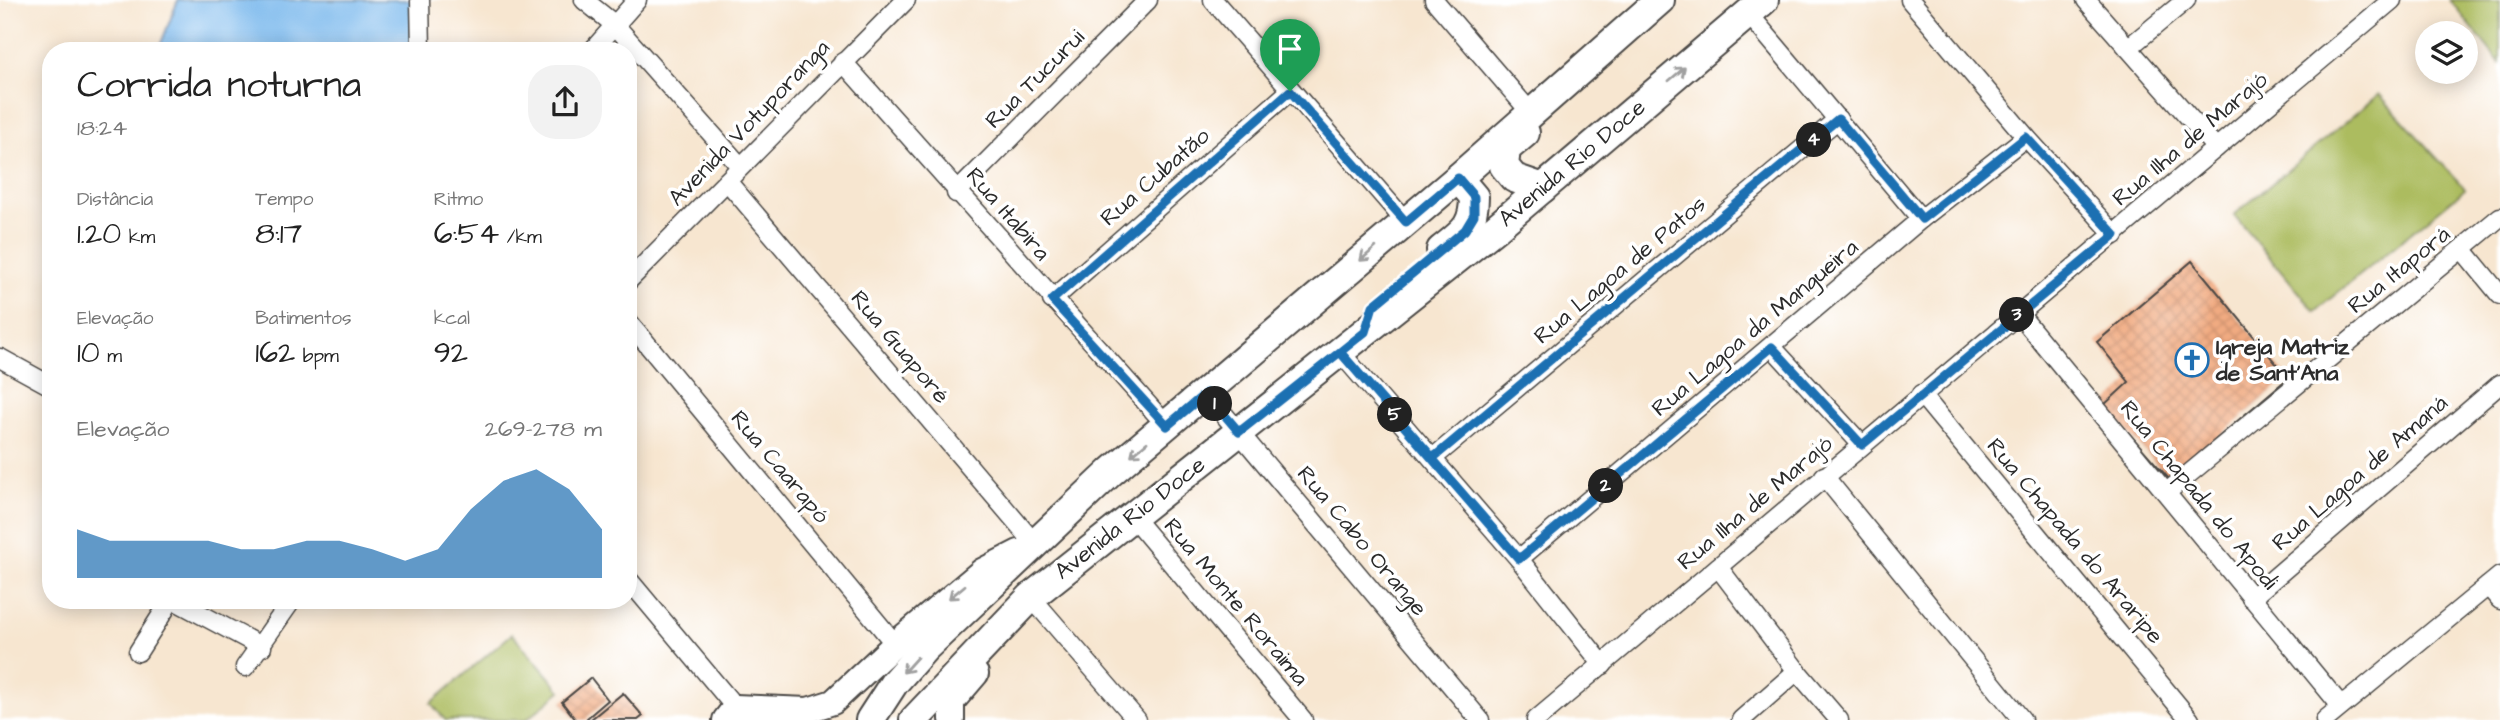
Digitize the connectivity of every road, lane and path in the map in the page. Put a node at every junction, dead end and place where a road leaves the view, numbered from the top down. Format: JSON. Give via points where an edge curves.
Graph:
{"nodes":[{"id":1,"x":420,"y":0,"type":"edge"},
{"id":2,"x":584,"y":0,"type":"edge"},
{"id":3,"x":637,"y":0,"type":"edge"},
{"id":4,"x":906,"y":0,"type":"edge"},
{"id":5,"x":1148,"y":0,"type":"edge"},
{"id":6,"x":1213,"y":0,"type":"edge"},
{"id":7,"x":1434,"y":0,"type":"edge"},
{"id":8,"x":1910,"y":0,"type":"edge"},
{"id":9,"x":2086,"y":0,"type":"edge"},
{"id":10,"x":2186,"y":0,"type":"edge"},
{"id":11,"x":2392,"y":0,"type":"edge"},
{"id":12,"x":1652,"y":5,"type":"edge"},
{"id":13,"x":1756,"y":6,"type":"edge"},
{"id":14,"x":615,"y":24,"type":"junction"},
{"id":15,"x":421,"y":42,"type":"edge"},
{"id":16,"x":600,"y":42,"type":"edge"},
{"id":17,"x":631,"y":42,"type":"edge"},
{"id":18,"x":2128,"y":48,"type":"junction"},
{"id":19,"x":637,"y":49,"type":"edge"},
{"id":20,"x":843,"y":62,"type":"junction"},
{"id":21,"x":1290,"y":91,"type":"junction"},
{"id":22,"x":1531,"y":113,"type":"junction"},
{"id":23,"x":1838,"y":119,"type":"junction"},
{"id":24,"x":2026,"y":137,"type":"junction"},
{"id":25,"x":2216,"y":148,"type":"junction"},
{"id":26,"x":740,"y":166,"type":"junction"},
{"id":27,"x":1458,"y":178,"type":"junction"},
{"id":28,"x":727,"y":181,"type":"junction"},
{"id":29,"x":1543,"y":188,"type":"junction"},
{"id":30,"x":956,"y":192,"type":"junction"},
{"id":31,"x":2500,"y":217,"type":"edge"},
{"id":32,"x":1922,"y":219,"type":"junction"},
{"id":33,"x":1406,"y":222,"type":"junction"},
{"id":34,"x":2115,"y":235,"type":"junction"},
{"id":35,"x":2463,"y":250,"type":"junction"},
{"id":36,"x":637,"y":272,"type":"edge"},
{"id":37,"x":2500,"y":295,"type":"edge"},
{"id":38,"x":1052,"y":300,"type":"junction"},
{"id":39,"x":2019,"y":314,"type":"junction"},
{"id":40,"x":637,"y":332,"type":"edge"},
{"id":41,"x":1365,"y":332,"type":"junction"},
{"id":42,"x":1772,"y":347,"type":"junction"},
{"id":43,"x":1340,"y":352,"type":"junction"},
{"id":44,"x":0,"y":358,"type":"edge"},
{"id":45,"x":42,"y":381,"type":"edge"},
{"id":46,"x":2500,"y":384,"type":"edge"},
{"id":47,"x":1206,"y":393,"type":"junction"},
{"id":48,"x":1922,"y":394,"type":"junction"},
{"id":49,"x":1167,"y":426,"type":"junction"},
{"id":50,"x":1239,"y":432,"type":"junction"},
{"id":51,"x":1862,"y":445,"type":"junction"},
{"id":52,"x":1433,"y":458,"type":"junction"},
{"id":53,"x":1824,"y":476,"type":"junction"},
{"id":54,"x":2166,"y":492,"type":"junction"},
{"id":55,"x":1131,"y":516,"type":"junction"},
{"id":56,"x":1035,"y":544,"type":"junction"},
{"id":57,"x":1519,"y":559,"type":"junction"},
{"id":58,"x":1718,"y":567,"type":"junction"},
{"id":59,"x":2496,"y":587,"type":"edge"},
{"id":60,"x":637,"y":591,"type":"edge"},
{"id":61,"x":2251,"y":598,"type":"junction"},
{"id":62,"x":1025,"y":604,"type":"junction"},
{"id":63,"x":166,"y":609,"type":"edge"},
{"id":64,"x":189,"y":609,"type":"edge"},
{"id":65,"x":286,"y":609,"type":"edge"},
{"id":66,"x":895,"y":644,"type":"junction"},
{"id":67,"x":262,"y":647,"type":"junction"},
{"id":68,"x":138,"y":652,"type":"dead end"},
{"id":69,"x":1603,"y":665,"type":"junction"},
{"id":70,"x":245,"y":667,"type":"dead end"},
{"id":71,"x":1797,"y":671,"type":"junction"},
{"id":72,"x":2341,"y":706,"type":"junction"},
{"id":73,"x":730,"y":713,"type":"edge"},
{"id":74,"x":870,"y":720,"type":"edge"},
{"id":75,"x":914,"y":720,"type":"edge"},
{"id":76,"x":952,"y":720,"type":"edge"},
{"id":77,"x":1137,"y":720,"type":"edge"},
{"id":78,"x":1303,"y":720,"type":"edge"},
{"id":79,"x":1480,"y":720,"type":"edge"},
{"id":80,"x":1536,"y":720,"type":"edge"},
{"id":81,"x":1741,"y":720,"type":"edge"},
{"id":82,"x":1839,"y":720,"type":"edge"},
{"id":83,"x":2022,"y":720,"type":"edge"},
{"id":84,"x":2190,"y":720,"type":"edge"},
{"id":85,"x":2325,"y":720,"type":"edge"}],
"edges":[{"from":1,"to":15,"type":"street"},
{"from":2,"to":14,"type":"street"},
{"from":3,"to":14,"type":"street"},
{"from":4,"to":20,"type":"street","name":"Avenida Votuporanga"},
{"from":5,"to":30,"type":"street","name":"Rua Tucurui"},
{"from":6,"to":21,"type":"street"},
{"from":7,"to":22,"type":"street"},
{"from":8,"to":24,"type":"street"},
{"from":9,"to":18,"type":"street"},
{"from":10,"to":18,"type":"street"},
{"from":11,"to":25,"type":"street","name":"Rua Ilha de Marajó"},
{"from":12,"to":22,"type":"main road","name":"Avenida Rio Doce"},
{"from":12,"to":29,"type":"main road","via":[[1623,46],[1506,149],[1504,166],[1514,178]]},
{"from":13,"to":23,"type":"street"},
{"from":29,"to":13,"type":"main road","name":"Avenida Rio Doce","one_way":true},
{"from":14,"to":16,"type":"street"},
{"from":14,"to":17,"type":"street"},
{"from":18,"to":25,"type":"street"},
{"from":19,"to":26,"type":"street"},
{"from":20,"to":26,"type":"street","name":"Avenida Votuporanga"},
{"from":20,"to":30,"type":"street","name":"Rua Itabira"},
{"from":21,"to":33,"type":"street"},
{"from":21,"to":38,"type":"street","name":"Rua Cubatão"},
{"from":22,"to":27,"type":"main road","name":"Avenida Rio Doce"},
{"from":23,"to":32,"type":"street"},
{"from":23,"to":52,"type":"street","name":"Rua Lagoa de Patos"},
{"from":24,"to":32,"type":"street","name":"Rua Lagoa da Mangueira"},
{"from":24,"to":34,"type":"street"},
{"from":25,"to":34,"type":"street","name":"Rua Ilha de Marajó"},
{"from":26,"to":28,"type":"street","name":"Avenida Votuporanga"},
{"from":27,"to":33,"type":"main road","name":"Avenida Rio Doce"},
{"from":27,"to":41,"type":"main road","via":[[1474,197],[1474,215],[1465,230],[1373,306]]},
{"from":28,"to":36,"type":"street","name":"Avenida Votuporanga"},
{"from":28,"to":56,"type":"street","name":"Rua Guaporé"},
{"from":29,"to":41,"type":"main road","name":"Avenida Rio Doce"},
{"from":30,"to":38,"type":"street","name":"Rua Itabira"},
{"from":31,"to":35,"type":"street","name":"Rua Itaporá"},
{"from":32,"to":42,"type":"street","name":"Rua Lagoa da Mangueira"},
{"from":33,"to":47,"type":"main road","name":"Avenida Rio Doce","one_way":true},
{"from":34,"to":39,"type":"street","name":"Rua Ilha de Marajó"},
{"from":35,"to":37,"type":"street"},
{"from":35,"to":54,"type":"street","name":"Rua Itaporá"},
{"from":38,"to":49,"type":"street","name":"Rua Itabira"},
{"from":39,"to":48,"type":"street","name":"Rua Ilha de Marajó"},
{"from":39,"to":54,"type":"street","name":"Rua Chapada do Apodi"},
{"from":40,"to":66,"type":"street","name":"Rua Caarapó"},
{"from":41,"to":43,"type":"main road","name":"Avenida Rio Doce"},
{"from":42,"to":51,"type":"street"},
{"from":42,"to":57,"type":"street","name":"Rua Lagoa da Mangueira"},
{"from":43,"to":50,"type":"main road","name":"Avenida Rio Doce"},
{"from":43,"to":52,"type":"street"},
{"from":44,"to":45,"type":"street"},
{"from":46,"to":61,"type":"street","name":"Rua Lagoa de Amaná"},
{"from":47,"to":49,"type":"main road","name":"Avenida Rio Doce"},
{"from":47,"to":50,"type":"street","name":"Rua Cabo Orange"},
{"from":48,"to":51,"type":"street","name":"Rua Ilha de Marajó"},
{"from":48,"to":84,"type":"street","name":"Rua Chapada do Araripe"},
{"from":49,"to":56,"type":"main road","name":"Avenida Rio Doce","one_way":true},
{"from":50,"to":55,"type":"main road","name":"Avenida Rio Doce"},
{"from":50,"to":79,"type":"street","name":"Rua Cabo Orange"},
{"from":51,"to":53,"type":"street","name":"Rua Ilha de Marajó"},
{"from":52,"to":57,"type":"street"},
{"from":53,"to":58,"type":"street","name":"Rua Ilha de Marajó"},
{"from":53,"to":83,"type":"street"},
{"from":54,"to":61,"type":"street","name":"Rua Chapada do Apodi"},
{"from":55,"to":62,"type":"main road","name":"Avenida Rio Doce"},
{"from":55,"to":78,"type":"street","name":"Rua Monte Roraima"},
{"from":56,"to":66,"type":"main road","one_way":true,"via":[[982,571]]},
{"from":56,"to":74,"type":"main road","name":"Avenida Rio Doce","one_way":true,"via":[[894,683]]},
{"from":57,"to":69,"type":"street"},
{"from":58,"to":69,"type":"street","name":"Rua Ilha de Marajó"},
{"from":58,"to":71,"type":"street"},
{"from":59,"to":72,"type":"street"},
{"from":60,"to":73,"type":"street"},
{"from":61,"to":72,"type":"street","name":"Rua Chapada do Apodi"},
{"from":62,"to":75,"type":"main road","name":"Avenida Rio Doce"},
{"from":62,"to":76,"type":"main road","via":[[1007,642],[956,695]]},
{"from":62,"to":77,"type":"street"},
{"from":63,"to":68,"type":"street"},
{"from":64,"to":67,"type":"street"},
{"from":65,"to":67,"type":"street"},
{"from":66,"to":73,"type":"main road","via":[[833,702],[808,710]]},
{"from":67,"to":70,"type":"street"},
{"from":69,"to":80,"type":"street","name":"Rua Ilha de Marajó"},
{"from":71,"to":81,"type":"street"},
{"from":71,"to":82,"type":"street"},
{"from":72,"to":85,"type":"street"}]}
